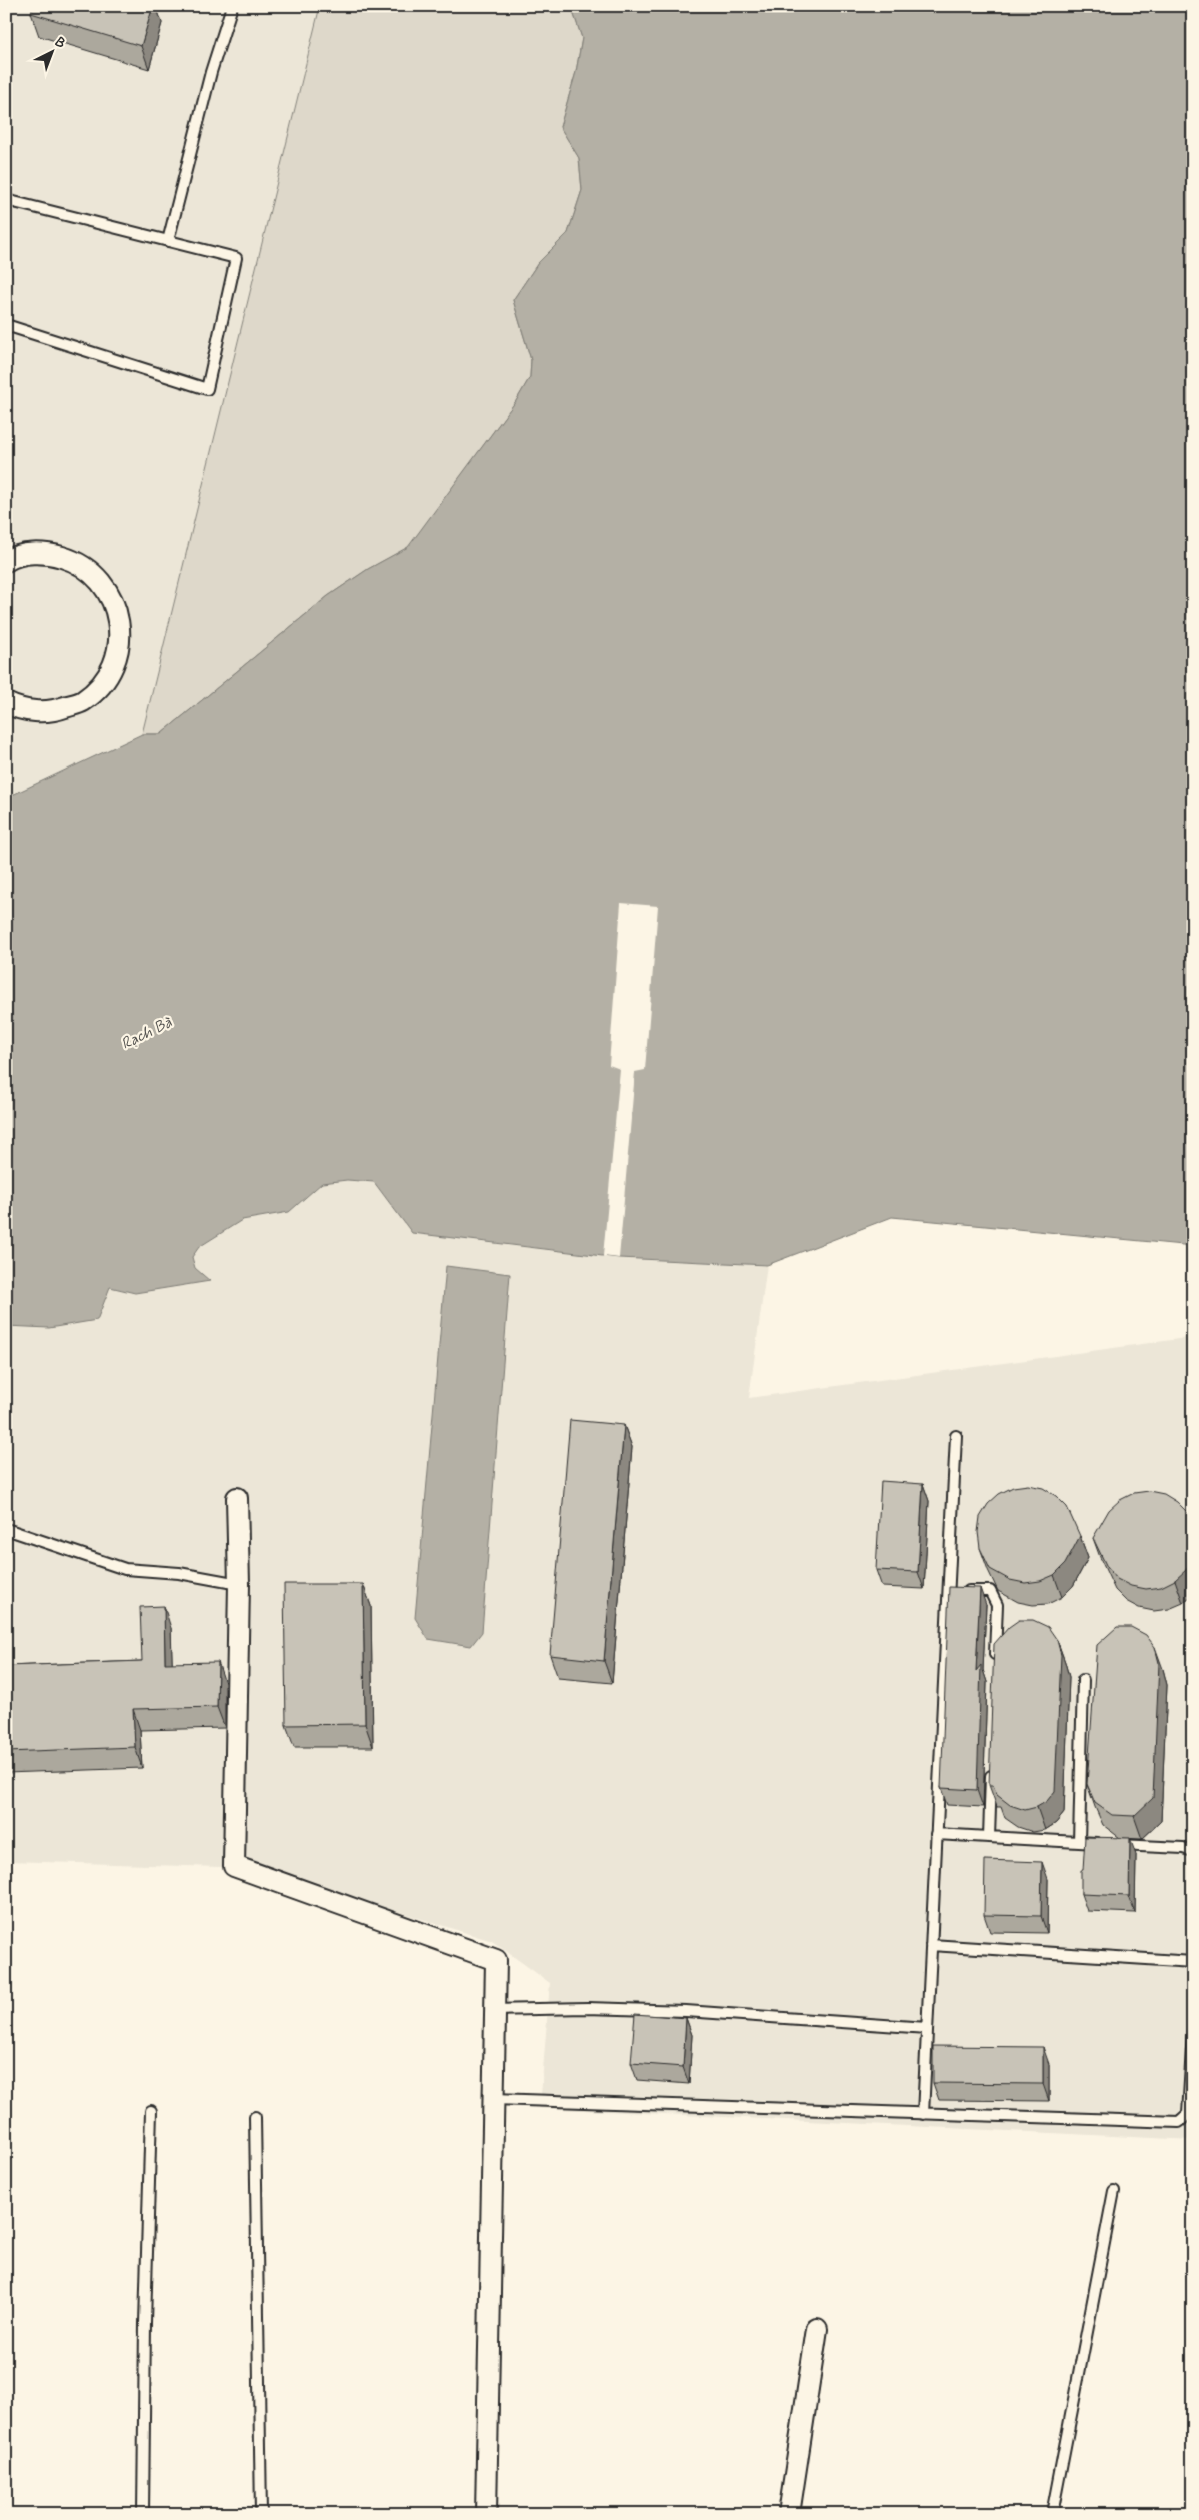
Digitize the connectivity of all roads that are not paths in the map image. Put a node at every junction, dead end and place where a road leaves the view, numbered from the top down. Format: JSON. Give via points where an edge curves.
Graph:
{"nodes":[{"id":1,"x":232,"y":6,"type":"edge"},
{"id":2,"x":6,"y":200,"type":"edge"},
{"id":3,"x":168,"y":241,"type":"junction"},
{"id":4,"x":6,"y":325,"type":"edge"},
{"id":5,"x":6,"y":561,"type":"edge"},
{"id":6,"x":6,"y":703,"type":"edge"},
{"id":7,"x":956,"y":1436,"type":"dead end"},
{"id":8,"x":237,"y":1498,"type":"dead end"},
{"id":9,"x":6,"y":1529,"type":"edge"},
{"id":10,"x":239,"y":1584,"type":"junction"},
{"id":11,"x":948,"y":1590,"type":"junction"},
{"id":12,"x":995,"y":1663,"type":"edge"},
{"id":13,"x":1083,"y":1680,"type":"dead end"},
{"id":14,"x":991,"y":1769,"type":"edge"},
{"id":15,"x":936,"y":1834,"type":"junction"},
{"id":16,"x":989,"y":1837,"type":"junction"},
{"id":17,"x":1079,"y":1842,"type":"junction"},
{"id":18,"x":1193,"y":1851,"type":"edge"},
{"id":19,"x":931,"y":1945,"type":"junction"},
{"id":20,"x":1193,"y":1962,"type":"edge"},
{"id":21,"x":495,"y":2010,"type":"junction"},
{"id":22,"x":927,"y":2028,"type":"junction"},
{"id":23,"x":1193,"y":2031,"type":"edge"},
{"id":24,"x":494,"y":2099,"type":"junction"},
{"id":25,"x":150,"y":2111,"type":"dead end"},
{"id":26,"x":923,"y":2114,"type":"junction"},
{"id":27,"x":255,"y":2117,"type":"dead end"},
{"id":28,"x":1114,"y":2191,"type":"dead end"},
{"id":29,"x":817,"y":2329,"type":"dead end"},
{"id":30,"x":143,"y":2514,"type":"edge"},
{"id":31,"x":261,"y":2514,"type":"edge"},
{"id":32,"x":486,"y":2514,"type":"edge"},
{"id":33,"x":789,"y":2514,"type":"edge"},
{"id":34,"x":1052,"y":2514,"type":"edge"}],
"edges":[{"from":1,"to":3,"type":"lane","via":[[211,72]]},
{"from":2,"to":3,"type":"lane"},
{"from":3,"to":4,"type":"lane","via":[[236,258],[207,389]]},
{"from":5,"to":6,"type":"street","via":[[46,552],[78,562],[103,583],[118,613],[119,646],[107,678],[83,701],[51,712],[18,709]]},
{"from":7,"to":11,"type":"lane"},
{"from":8,"to":10,"type":"street"},
{"from":9,"to":10,"type":"lane","via":[[125,1569],[179,1573]]},
{"from":10,"to":21,"type":"street","via":[[234,1866],[496,1960]]},
{"from":11,"to":12,"type":"lane","via":[[990,1591],[997,1605]]},
{"from":11,"to":15,"type":"lane"},
{"from":13,"to":17,"type":"lane"},
{"from":14,"to":16,"type":"lane"},
{"from":15,"to":16,"type":"lane"},
{"from":15,"to":19,"type":"lane"},
{"from":16,"to":17,"type":"lane"},
{"from":17,"to":18,"type":"lane"},
{"from":19,"to":20,"type":"lane"},
{"from":19,"to":22,"type":"lane"},
{"from":21,"to":22,"type":"lane","via":[[686,2011]]},
{"from":21,"to":24,"type":"street"},
{"from":22,"to":26,"type":"lane"},
{"from":23,"to":26,"type":"lane","via":[[1188,2114],[1179,2122]]},
{"from":24,"to":26,"type":"lane"},
{"from":24,"to":32,"type":"street"},
{"from":25,"to":30,"type":"lane"},
{"from":27,"to":31,"type":"lane"},
{"from":28,"to":34,"type":"lane"},
{"from":29,"to":33,"type":"street"}]}
